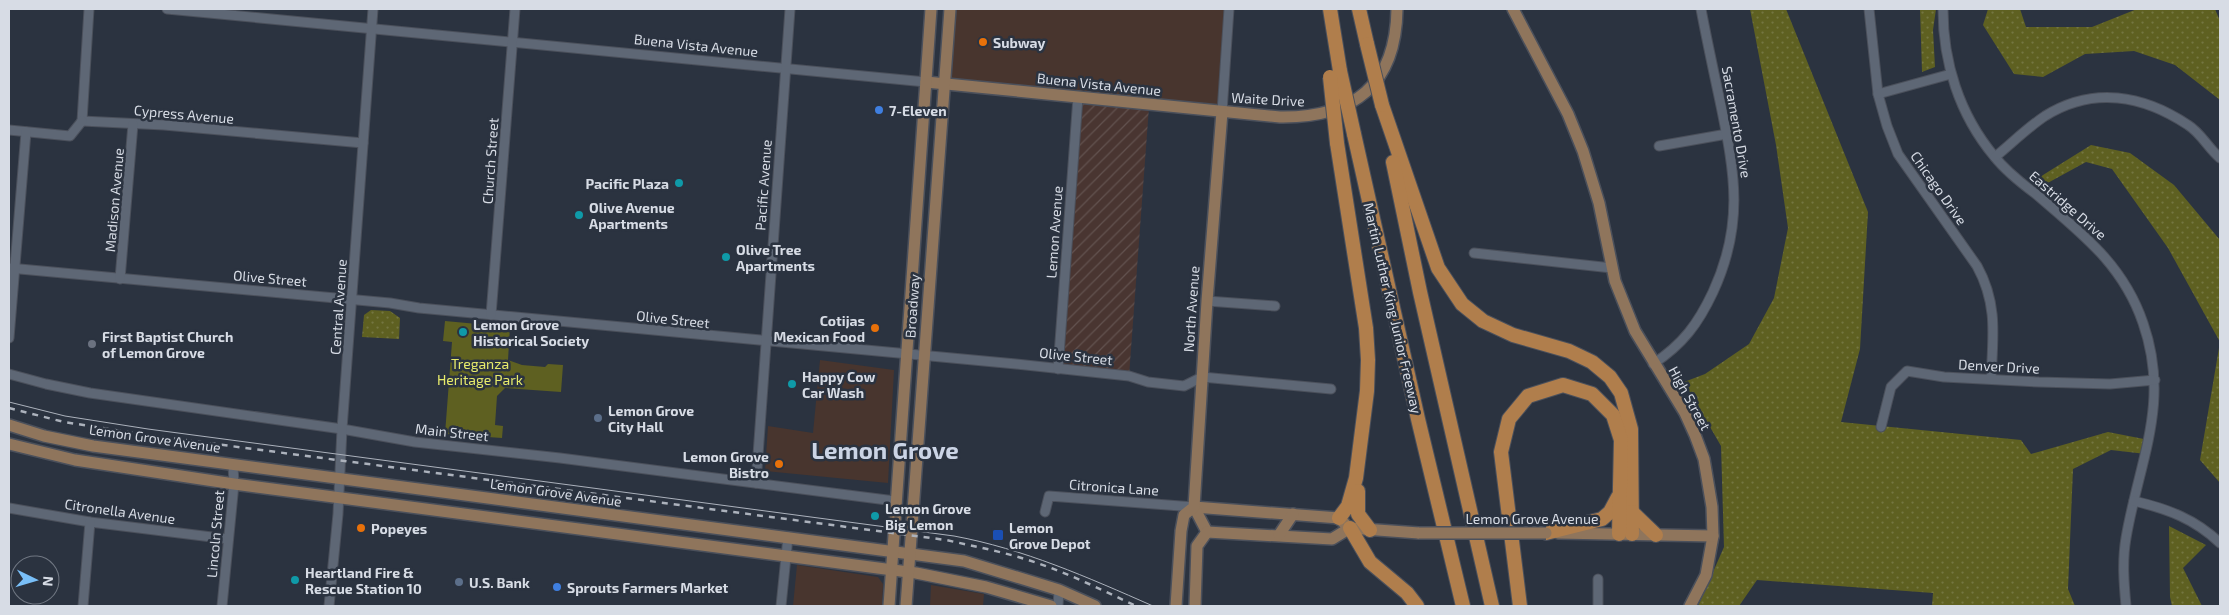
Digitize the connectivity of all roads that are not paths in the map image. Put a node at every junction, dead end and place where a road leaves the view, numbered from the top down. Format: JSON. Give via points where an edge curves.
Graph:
{"nodes":[{"id":1,"x":89,"y":9,"type":"edge"},
{"id":2,"x":167,"y":9,"type":"edge"},
{"id":3,"x":373,"y":9,"type":"edge"},
{"id":4,"x":515,"y":9,"type":"edge"},
{"id":5,"x":790,"y":9,"type":"edge"},
{"id":6,"x":931,"y":9,"type":"edge"},
{"id":7,"x":950,"y":9,"type":"edge"},
{"id":8,"x":1229,"y":9,"type":"edge"},
{"id":9,"x":1330,"y":9,"type":"edge"},
{"id":10,"x":1359,"y":9,"type":"edge"},
{"id":11,"x":1397,"y":9,"type":"edge"},
{"id":12,"x":1513,"y":9,"type":"edge"},
{"id":13,"x":1701,"y":9,"type":"edge"},
{"id":14,"x":1869,"y":9,"type":"edge"},
{"id":15,"x":1943,"y":9,"type":"edge"},
{"id":16,"x":230,"y":12,"type":"edge"},
{"id":17,"x":372,"y":28,"type":"junction"},
{"id":18,"x":512,"y":42,"type":"junction"},
{"id":19,"x":785,"y":69,"type":"junction"},
{"id":20,"x":1335,"y":74,"type":"junction"},
{"id":21,"x":1951,"y":74,"type":"junction"},
{"id":22,"x":926,"y":82,"type":"junction"},
{"id":23,"x":944,"y":84,"type":"junction"},
{"id":24,"x":1878,"y":94,"type":"junction"},
{"id":25,"x":1078,"y":97,"type":"junction"},
{"id":26,"x":1382,"y":105,"type":"junction"},
{"id":27,"x":1222,"y":112,"type":"junction"},
{"id":28,"x":82,"y":121,"type":"junction"},
{"id":29,"x":133,"y":124,"type":"junction"},
{"id":30,"x":9,"y":130,"type":"edge"},
{"id":31,"x":26,"y":132,"type":"junction"},
{"id":32,"x":1727,"y":134,"type":"junction"},
{"id":33,"x":363,"y":143,"type":"junction"},
{"id":34,"x":1659,"y":146,"type":"dead end"},
{"id":35,"x":1994,"y":157,"type":"junction"},
{"id":36,"x":2220,"y":158,"type":"edge"},
{"id":37,"x":1474,"y":253,"type":"dead end"},
{"id":38,"x":1612,"y":268,"type":"junction"},
{"id":39,"x":12,"y":269,"type":"edge"},
{"id":40,"x":120,"y":279,"type":"junction"},
{"id":41,"x":352,"y":300,"type":"junction"},
{"id":42,"x":1206,"y":301,"type":"junction"},
{"id":43,"x":1275,"y":306,"type":"dead end"},
{"id":44,"x":491,"y":314,"type":"junction"},
{"id":45,"x":9,"y":338,"type":"edge"},
{"id":46,"x":766,"y":341,"type":"junction"},
{"id":47,"x":907,"y":354,"type":"junction"},
{"id":48,"x":923,"y":356,"type":"junction"},
{"id":49,"x":1653,"y":364,"type":"junction"},
{"id":50,"x":1058,"y":369,"type":"junction"},
{"id":51,"x":9,"y":374,"type":"edge"},
{"id":52,"x":1202,"y":377,"type":"junction"},
{"id":53,"x":1991,"y":378,"type":"junction"},
{"id":54,"x":2155,"y":380,"type":"junction"},
{"id":55,"x":1331,"y":389,"type":"dead end"},
{"id":56,"x":9,"y":426,"type":"edge"},
{"id":57,"x":1881,"y":427,"type":"dead end"},
{"id":58,"x":342,"y":429,"type":"junction"},
{"id":59,"x":9,"y":444,"type":"edge"},
{"id":60,"x":233,"y":465,"type":"junction"},
{"id":61,"x":339,"y":478,"type":"junction"},
{"id":62,"x":1356,"y":478,"type":"junction"},
{"id":63,"x":756,"y":483,"type":"junction"},
{"id":64,"x":234,"y":484,"type":"junction"},
{"id":65,"x":1620,"y":494,"type":"junction"},
{"id":66,"x":338,"y":498,"type":"junction"},
{"id":67,"x":895,"y":501,"type":"junction"},
{"id":68,"x":2134,"y":501,"type":"junction"},
{"id":69,"x":1194,"y":507,"type":"junction"},
{"id":70,"x":9,"y":508,"type":"edge"},
{"id":71,"x":1045,"y":512,"type":"dead end"},
{"id":72,"x":1632,"y":512,"type":"junction"},
{"id":73,"x":1293,"y":514,"type":"junction"},
{"id":74,"x":1339,"y":518,"type":"junction"},
{"id":75,"x":90,"y":522,"type":"junction"},
{"id":76,"x":1350,"y":528,"type":"junction"},
{"id":77,"x":1370,"y":530,"type":"junction"},
{"id":78,"x":1207,"y":532,"type":"junction"},
{"id":79,"x":1546,"y":533,"type":"junction"},
{"id":80,"x":1625,"y":534,"type":"junction"},
{"id":81,"x":1279,"y":535,"type":"junction"},
{"id":82,"x":1656,"y":535,"type":"junction"},
{"id":83,"x":1713,"y":536,"type":"junction"},
{"id":84,"x":788,"y":538,"type":"junction"},
{"id":85,"x":228,"y":539,"type":"junction"},
{"id":86,"x":2220,"y":543,"type":"edge"},
{"id":87,"x":892,"y":552,"type":"junction"},
{"id":88,"x":909,"y":554,"type":"junction"},
{"id":89,"x":786,"y":555,"type":"junction"},
{"id":90,"x":891,"y":570,"type":"junction"},
{"id":91,"x":908,"y":571,"type":"junction"},
{"id":92,"x":1598,"y":579,"type":"dead end"},
{"id":93,"x":1059,"y":590,"type":"junction"},
{"id":94,"x":83,"y":606,"type":"edge"},
{"id":95,"x":222,"y":606,"type":"edge"},
{"id":96,"x":329,"y":606,"type":"edge"},
{"id":97,"x":781,"y":606,"type":"edge"},
{"id":98,"x":889,"y":606,"type":"edge"},
{"id":99,"x":906,"y":606,"type":"edge"},
{"id":100,"x":1051,"y":606,"type":"edge"},
{"id":101,"x":1058,"y":606,"type":"edge"},
{"id":102,"x":1095,"y":606,"type":"edge"},
{"id":103,"x":1176,"y":606,"type":"edge"},
{"id":104,"x":1195,"y":606,"type":"edge"},
{"id":105,"x":1417,"y":606,"type":"edge"},
{"id":106,"x":1463,"y":606,"type":"edge"},
{"id":107,"x":1492,"y":606,"type":"edge"},
{"id":108,"x":1520,"y":606,"type":"edge"},
{"id":109,"x":1598,"y":606,"type":"edge"},
{"id":110,"x":1690,"y":606,"type":"edge"},
{"id":111,"x":2126,"y":606,"type":"edge"}],
"edges":[{"from":1,"to":28,"type":"street"},
{"from":2,"to":16,"type":"street","name":"Buena Vista Avenue"},
{"from":3,"to":17,"type":"street","name":"Central Avenue"},
{"from":4,"to":18,"type":"street","name":"Church Street"},
{"from":5,"to":19,"type":"street","name":"Pacific Avenue"},
{"from":6,"to":22,"type":"main road","name":"Broadway"},
{"from":7,"to":23,"type":"main road","name":"Broadway"},
{"from":8,"to":27,"type":"street","name":"North Avenue"},
{"from":9,"to":20,"type":"highway"},
{"from":10,"to":26,"type":"highway","bridge":true},
{"from":11,"to":27,"type":"main road","name":"Waite Drive","via":[[1389,56],[1366,94],[1353,103],[1323,114],[1295,118]]},
{"from":12,"to":38,"type":"main road","name":"High Street","via":[[1568,114],[1583,151],[1599,203]]},
{"from":13,"to":32,"type":"street","name":"Sacramento Drive"},
{"from":14,"to":24,"type":"street","name":"Chicago Drive"},
{"from":15,"to":21,"type":"street","name":"Eastridge Drive","via":[[1945,47]]},
{"from":16,"to":17,"type":"street","name":"Buena Vista Avenue"},
{"from":17,"to":18,"type":"street","name":"Buena Vista Avenue"},
{"from":17,"to":33,"type":"street","name":"Central Avenue"},
{"from":18,"to":19,"type":"street","name":"Buena Vista Avenue"},
{"from":18,"to":44,"type":"street","name":"Church Street"},
{"from":19,"to":22,"type":"street","name":"Buena Vista Avenue"},
{"from":19,"to":46,"type":"street","name":"Pacific Avenue"},
{"from":20,"to":62,"type":"highway","bridge":true,"via":[[1337,143],[1366,336],[1367,391]]},
{"from":20,"to":106,"type":"highway","name":"Martin Luther King Junior Freeway","bridge":true,"via":[[1354,134]]},
{"from":21,"to":24,"type":"street"},
{"from":21,"to":35,"type":"street","name":"Eastridge Drive","via":[[1963,108]]},
{"from":22,"to":23,"type":"main road","name":"Buena Vista Avenue"},
{"from":22,"to":47,"type":"main road","name":"Broadway"},
{"from":23,"to":25,"type":"main road","name":"Buena Vista Avenue"},
{"from":23,"to":48,"type":"main road","name":"Broadway"},
{"from":24,"to":53,"type":"street","name":"Chicago Drive","via":[[1898,154],[1987,285],[1993,316]]},
{"from":25,"to":27,"type":"main road","name":"Buena Vista Avenue"},
{"from":25,"to":50,"type":"street","name":"Lemon Avenue"},
{"from":26,"to":72,"type":"highway","via":[[1438,268],[1462,304],[1483,321],[1513,335],[1569,351],[1592,362],[1610,377],[1621,393],[1631,429]]},
{"from":26,"to":107,"type":"highway","via":[[1420,292]]},
{"from":27,"to":42,"type":"main road","name":"North Avenue"},
{"from":28,"to":29,"type":"street","name":"Cypress Avenue"},
{"from":28,"to":31,"type":"street","via":[[70,136]]},
{"from":29,"to":33,"type":"street","name":"Cypress Avenue"},
{"from":29,"to":40,"type":"street","name":"Madison Avenue"},
{"from":30,"to":31,"type":"street"},
{"from":31,"to":39,"type":"street"},
{"from":32,"to":34,"type":"street"},
{"from":32,"to":49,"type":"street","name":"Sacramento Drive","via":[[1735,204],[1723,268],[1704,310],[1684,339]]},
{"from":33,"to":41,"type":"street","name":"Central Avenue"},
{"from":35,"to":36,"type":"street","via":[[2057,109],[2087,99],[2109,97],[2145,102],[2162,110],[2190,126]]},
{"from":35,"to":54,"type":"street","name":"Eastridge Drive","via":[[2086,237],[2112,265],[2142,320]]},
{"from":37,"to":38,"type":"street"},
{"from":38,"to":49,"type":"main road","name":"High Street","via":[[1635,332]]},
{"from":39,"to":40,"type":"street","name":"Olive Street"},
{"from":39,"to":45,"type":"street"},
{"from":40,"to":41,"type":"street","name":"Olive Street"},
{"from":41,"to":44,"type":"street","name":"Olive Street"},
{"from":41,"to":58,"type":"street","name":"Central Avenue"},
{"from":42,"to":43,"type":"street"},
{"from":42,"to":52,"type":"main road","name":"North Avenue"},
{"from":44,"to":46,"type":"street","name":"Olive Street"},
{"from":46,"to":47,"type":"street","name":"Olive Street"},
{"from":46,"to":63,"type":"street","name":"Pacific Avenue"},
{"from":47,"to":48,"type":"street","name":"Olive Street"},
{"from":47,"to":67,"type":"main road","name":"Broadway"},
{"from":48,"to":50,"type":"street","name":"Olive Street"},
{"from":48,"to":88,"type":"main road","name":"Broadway"},
{"from":49,"to":83,"type":"main road","name":"High Street","via":[[1696,435],[1709,484]]},
{"from":50,"to":52,"type":"street","name":"Olive Street","via":[[1129,376],[1148,382],[1184,386]]},
{"from":51,"to":58,"type":"street","name":"Main Street","via":[[90,393]]},
{"from":52,"to":55,"type":"street","name":"Olive Street"},
{"from":52,"to":69,"type":"main road","name":"North Avenue"},
{"from":53,"to":54,"type":"street","name":"Denver Drive","via":[[2110,384]]},
{"from":53,"to":57,"type":"street","name":"Denver Drive","via":[[1944,377],[1907,371],[1891,387]]},
{"from":54,"to":68,"type":"street","name":"Eastridge Drive","via":[[2149,440]]},
{"from":56,"to":60,"type":"main road","name":"Lemon Grove Avenue","via":[[93,446]]},
{"from":58,"to":61,"type":"street","name":"Central Avenue"},
{"from":58,"to":63,"type":"street","name":"Main Street","via":[[415,442]]},
{"from":59,"to":64,"type":"main road","via":[[75,460]]},
{"from":60,"to":61,"type":"main road","name":"Lemon Grove Avenue"},
{"from":60,"to":64,"type":"street","name":"Lincoln Street"},
{"from":61,"to":66,"type":"street","name":"Central Avenue"},
{"from":61,"to":84,"type":"main road","name":"Lemon Grove Avenue"},
{"from":62,"to":74,"type":"highway","via":[[1348,506]]},
{"from":62,"to":77,"type":"highway","via":[[1358,514]]},
{"from":63,"to":67,"type":"street","name":"Main Street"},
{"from":64,"to":66,"type":"main road"},
{"from":64,"to":85,"type":"street","name":"Lincoln Street"},
{"from":65,"to":79,"type":"highway","via":[[1602,519]]},
{"from":65,"to":80,"type":"highway"},
{"from":65,"to":108,"type":"highway","via":[[1621,440],[1613,415],[1592,394],[1563,385],[1528,396],[1508,419],[1501,452]]},
{"from":66,"to":89,"type":"main road"},
{"from":66,"to":96,"type":"street","name":"Central Avenue"},
{"from":67,"to":87,"type":"main road","name":"Broadway"},
{"from":68,"to":86,"type":"street","via":[[2188,518]]},
{"from":68,"to":111,"type":"street","name":"Eastridge Drive","via":[[2123,574]]},
{"from":69,"to":71,"type":"street","name":"Citronica Lane","via":[[1050,496]]},
{"from":69,"to":73,"type":"main road"},
{"from":69,"to":78,"type":"main road"},
{"from":69,"to":103,"type":"main road","name":"North Avenue","via":[[1184,515],[1181,531]]},
{"from":70,"to":75,"type":"street","name":"Citronella Avenue"},
{"from":72,"to":80,"type":"highway"},
{"from":72,"to":82,"type":"highway"},
{"from":73,"to":74,"type":"main road"},
{"from":73,"to":81,"type":"main road"},
{"from":74,"to":76,"type":"main road"},
{"from":75,"to":85,"type":"street","name":"Citronella Avenue"},
{"from":75,"to":94,"type":"street"},
{"from":76,"to":77,"type":"main road","name":"Lemon Grove Avenue"},
{"from":76,"to":81,"type":"main road","via":[[1332,539]]},
{"from":76,"to":105,"type":"highway","via":[[1370,562],[1407,593]]},
{"from":77,"to":79,"type":"main road","name":"Lemon Grove Avenue","bridge":true},
{"from":78,"to":81,"type":"main road"},
{"from":78,"to":104,"type":"main road","via":[[1197,546]]},
{"from":79,"to":80,"type":"main road","name":"Lemon Grove Avenue"},
{"from":80,"to":82,"type":"main road","name":"Lemon Grove Avenue"},
{"from":82,"to":83,"type":"main road","name":"Lemon Grove Avenue"},
{"from":83,"to":110,"type":"main road","name":"High Street","via":[[1706,575]]},
{"from":84,"to":87,"type":"main road","name":"Lemon Grove Avenue"},
{"from":84,"to":89,"type":"street"},
{"from":85,"to":95,"type":"street","name":"Lincoln Street"},
{"from":87,"to":88,"type":"main road","name":"Lemon Grove Avenue"},
{"from":87,"to":90,"type":"main road","name":"Broadway"},
{"from":88,"to":91,"type":"main road","name":"Broadway"},
{"from":88,"to":93,"type":"main road","name":"Lemon Grove Avenue","via":[[964,561]]},
{"from":89,"to":90,"type":"main road"},
{"from":89,"to":97,"type":"street"},
{"from":90,"to":91,"type":"main road"},
{"from":90,"to":98,"type":"main road","name":"Broadway"},
{"from":91,"to":99,"type":"main road","name":"Broadway"},
{"from":91,"to":100,"type":"main road","via":[[986,587]]},
{"from":92,"to":109,"type":"street"},
{"from":93,"to":101,"type":"street"},
{"from":93,"to":102,"type":"main road","name":"Lemon Grove Avenue"}]}
